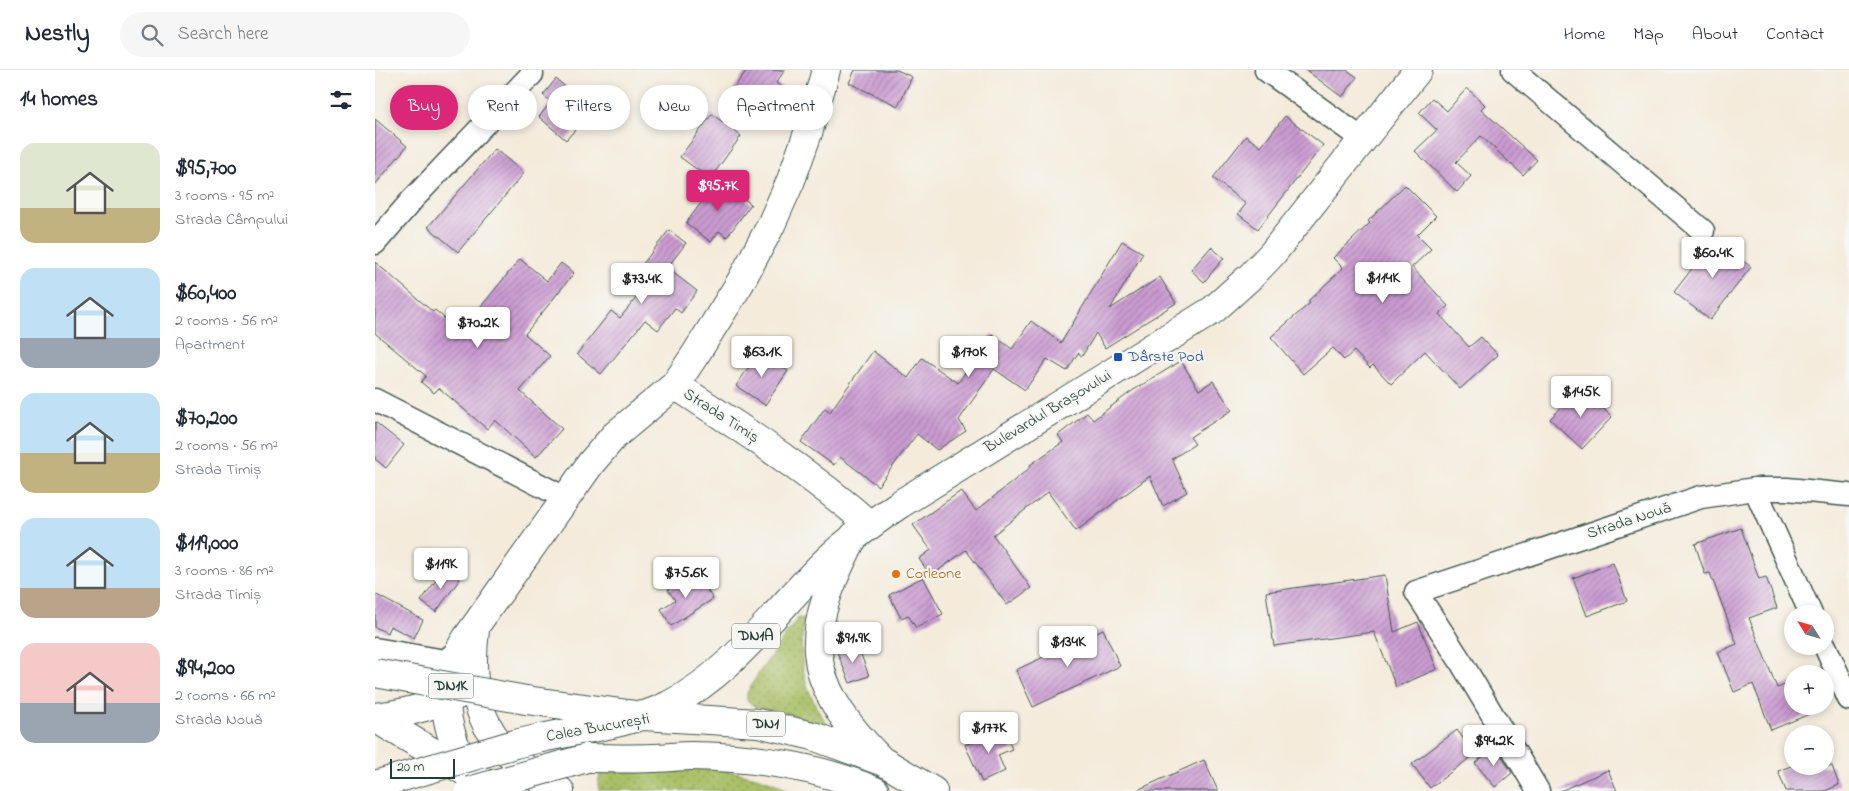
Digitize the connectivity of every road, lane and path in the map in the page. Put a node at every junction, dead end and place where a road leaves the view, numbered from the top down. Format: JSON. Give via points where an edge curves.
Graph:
{"nodes":[{"id":1,"x":826,"y":70,"type":"edge"},
{"id":2,"x":1266,"y":70,"type":"edge"},
{"id":3,"x":1418,"y":70,"type":"edge"},
{"id":4,"x":1513,"y":70,"type":"edge"},
{"id":5,"x":532,"y":74,"type":"dead end"},
{"id":6,"x":1362,"y":139,"type":"junction"},
{"id":7,"x":1703,"y":231,"type":"dead end"},
{"id":8,"x":375,"y":244,"type":"edge"},
{"id":9,"x":675,"y":385,"type":"junction"},
{"id":10,"x":375,"y":400,"type":"edge"},
{"id":11,"x":1755,"y":489,"type":"junction"},
{"id":12,"x":1849,"y":495,"type":"edge"},
{"id":13,"x":565,"y":498,"type":"junction"},
{"id":14,"x":862,"y":530,"type":"junction"},
{"id":15,"x":1807,"y":605,"type":"edge"},
{"id":16,"x":475,"y":629,"type":"junction"},
{"id":17,"x":375,"y":649,"type":"edge"},
{"id":18,"x":458,"y":651,"type":"junction"},
{"id":19,"x":1829,"y":655,"type":"edge"},
{"id":20,"x":375,"y":673,"type":"edge"},
{"id":21,"x":474,"y":688,"type":"junction"},
{"id":22,"x":1849,"y":699,"type":"edge"},
{"id":23,"x":445,"y":700,"type":"junction"},
{"id":24,"x":643,"y":716,"type":"junction"},
{"id":25,"x":375,"y":717,"type":"edge"},
{"id":26,"x":884,"y":762,"type":"junction"},
{"id":27,"x":799,"y":768,"type":"junction"},
{"id":28,"x":468,"y":782,"type":"edge"},
{"id":29,"x":375,"y":785,"type":"edge"},
{"id":30,"x":498,"y":791,"type":"edge"},
{"id":31,"x":560,"y":791,"type":"edge"},
{"id":32,"x":830,"y":791,"type":"edge"},
{"id":33,"x":875,"y":791,"type":"edge"},
{"id":34,"x":933,"y":791,"type":"edge"},
{"id":35,"x":1538,"y":791,"type":"edge"}],
"edges":[{"from":1,"to":9,"type":"main road","via":[[809,130],[770,227],[740,283]]},
{"from":2,"to":6,"type":"street"},
{"from":3,"to":6,"type":"main road","name":"Bulevardul Brașovului"},
{"from":4,"to":7,"type":"street"},
{"from":5,"to":8,"type":"street"},
{"from":6,"to":14,"type":"main road","name":"Bulevardul Brașovului","via":[[1272,254],[1213,310],[908,498]]},
{"from":9,"to":13,"type":"main road","name":"Strada Timiș","via":[[614,436]]},
{"from":9,"to":14,"type":"main road","name":"Strada Timiș","via":[[833,493]]},
{"from":10,"to":13,"type":"street"},
{"from":11,"to":12,"type":"street","name":"Strada Nouă"},
{"from":11,"to":15,"type":"street"},
{"from":11,"to":35,"type":"street","name":"Strada Nouă","via":[[1701,497],[1416,592]]},
{"from":13,"to":16,"type":"main road","name":"Strada Timiș"},
{"from":14,"to":24,"type":"main road","name":"Bulevardul Brașovului","number":"DN1A","via":[[828,560],[718,672],[670,704]]},
{"from":14,"to":26,"type":"main road","via":[[837,568],[821,612],[819,667],[828,693],[844,718]]},
{"from":16,"to":18,"type":"main road","name":"Strada Timiș"},
{"from":16,"to":21,"type":"main road","via":[[472,657]]},
{"from":17,"to":18,"type":"street","via":[[445,661]]},
{"from":18,"to":23,"type":"main road","name":"Strada Timiș","via":[[447,680]]},
{"from":19,"to":22,"type":"street"},
{"from":20,"to":24,"type":"main road","number":"DN1K","bridge":true,"via":[[526,700]]},
{"from":21,"to":23,"type":"main road","number":"DN1K"},
{"from":21,"to":31,"type":"main road","via":[[487,728],[522,767]]},
{"from":23,"to":25,"type":"main road","number":"DN1K","via":[[423,709]]},
{"from":23,"to":28,"type":"main road","name":"Strada Timiș","via":[[452,740]]},
{"from":24,"to":26,"type":"main road","name":"Calea București","number":"DN1","via":[[759,722],[813,736]]},
{"from":24,"to":29,"type":"main road","name":"Calea București","number":"DN1","bridge":true,"via":[[515,744]]},
{"from":25,"to":28,"type":"main road","number":"DN1K"},
{"from":26,"to":34,"type":"main road","name":"Calea București","number":"DN1"},
{"from":27,"to":28,"type":"main road","name":"Calea București","number":"DN1","bridge":true,"via":[[753,760],[689,756],[587,758]]},
{"from":27,"to":32,"type":"main road"},
{"from":27,"to":33,"type":"main road","name":"Calea București","number":"DN1"},
{"from":28,"to":30,"type":"main road","number":"DN1K"}]}
